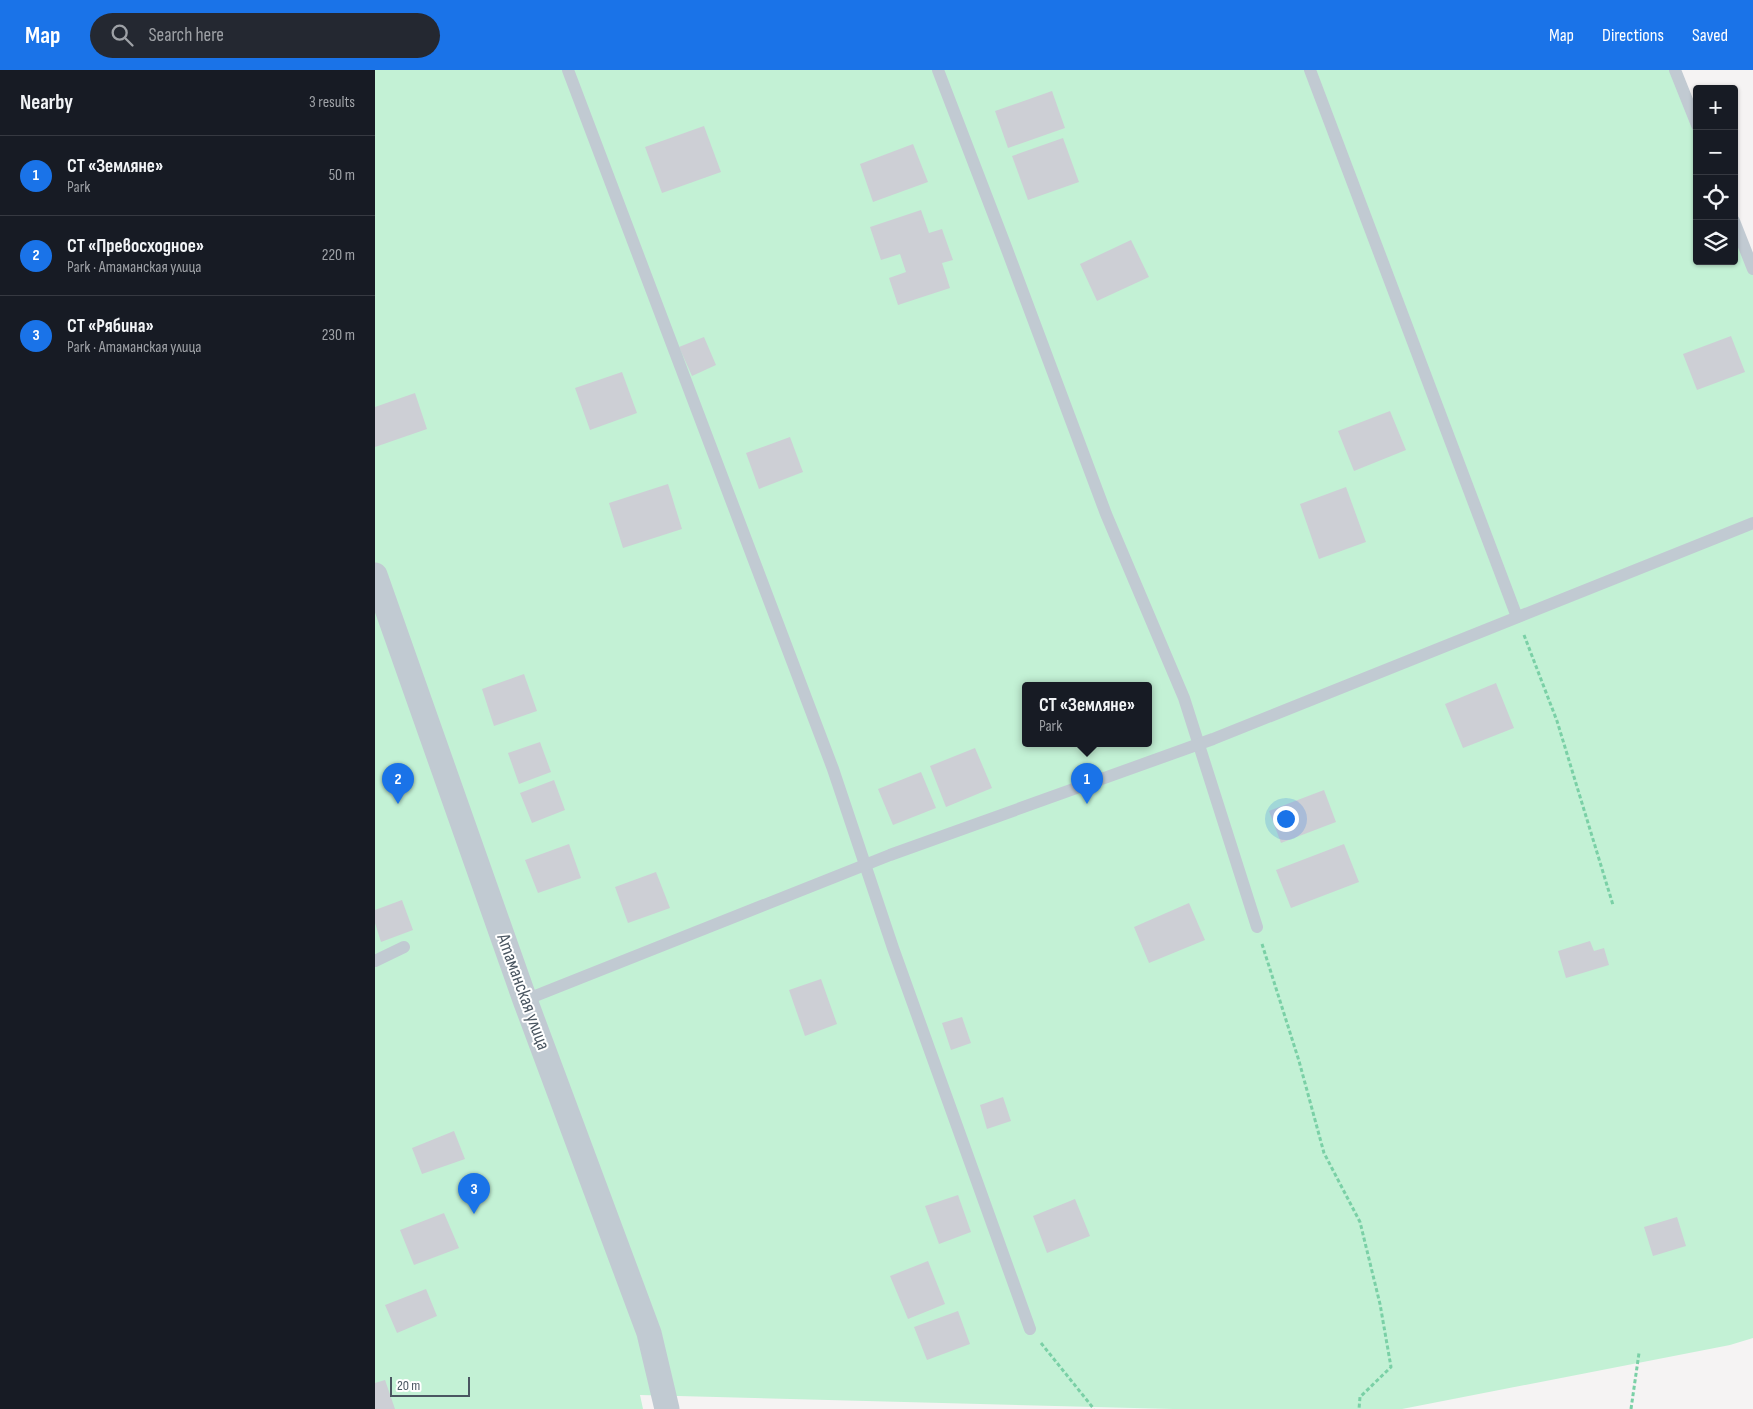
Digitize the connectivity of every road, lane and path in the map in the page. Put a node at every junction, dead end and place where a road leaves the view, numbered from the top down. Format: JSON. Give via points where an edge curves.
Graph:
{"nodes":[{"id":1,"x":568,"y":70,"type":"edge"},
{"id":2,"x":938,"y":70,"type":"edge"},
{"id":3,"x":1310,"y":70,"type":"edge"},
{"id":4,"x":1675,"y":70,"type":"edge"},
{"id":5,"x":1693,"y":115,"type":"edge"},
{"id":6,"x":1738,"y":231,"type":"edge"},
{"id":7,"x":1753,"y":270,"type":"edge"},
{"id":8,"x":1753,"y":523,"type":"edge"},
{"id":9,"x":375,"y":575,"type":"edge"},
{"id":10,"x":1517,"y":617,"type":"junction"},
{"id":11,"x":1200,"y":743,"type":"junction"},
{"id":12,"x":1613,"y":905,"type":"dead end"},
{"id":13,"x":1257,"y":927,"type":"joint"},
{"id":14,"x":404,"y":947,"type":"dead end"},
{"id":15,"x":375,"y":961,"type":"edge"},
{"id":16,"x":525,"y":1000,"type":"junction"},
{"id":17,"x":1030,"y":1329,"type":"joint"},
{"id":18,"x":1639,"y":1353,"type":"dead end"},
{"id":19,"x":667,"y":1409,"type":"edge"},
{"id":20,"x":1094,"y":1409,"type":"edge"},
{"id":21,"x":1359,"y":1409,"type":"edge"},
{"id":22,"x":1631,"y":1409,"type":"edge"}],
"edges":[{"from":1,"to":17,"type":"lane","via":[[833,769]]},
{"from":2,"to":11,"type":"lane","via":[[1106,514]]},
{"from":3,"to":10,"type":"lane"},
{"from":4,"to":5,"type":"lane"},
{"from":6,"to":7,"type":"lane"},
{"from":8,"to":10,"type":"lane"},
{"from":9,"to":16,"type":"street","name":"Атаманская улица"},
{"from":10,"to":11,"type":"lane"},
{"from":10,"to":12,"type":"path","via":[[1557,721]]},
{"from":11,"to":13,"type":"lane"},
{"from":11,"to":16,"type":"lane","via":[[890,855]]},
{"from":13,"to":21,"type":"path","via":[[1324,1153],[1360,1222],[1380,1304],[1391,1367],[1360,1397]]},
{"from":14,"to":15,"type":"lane"},
{"from":16,"to":19,"type":"street","name":"Атаманская улица","via":[[649,1334]]},
{"from":17,"to":20,"type":"path"},
{"from":18,"to":22,"type":"path"}]}
